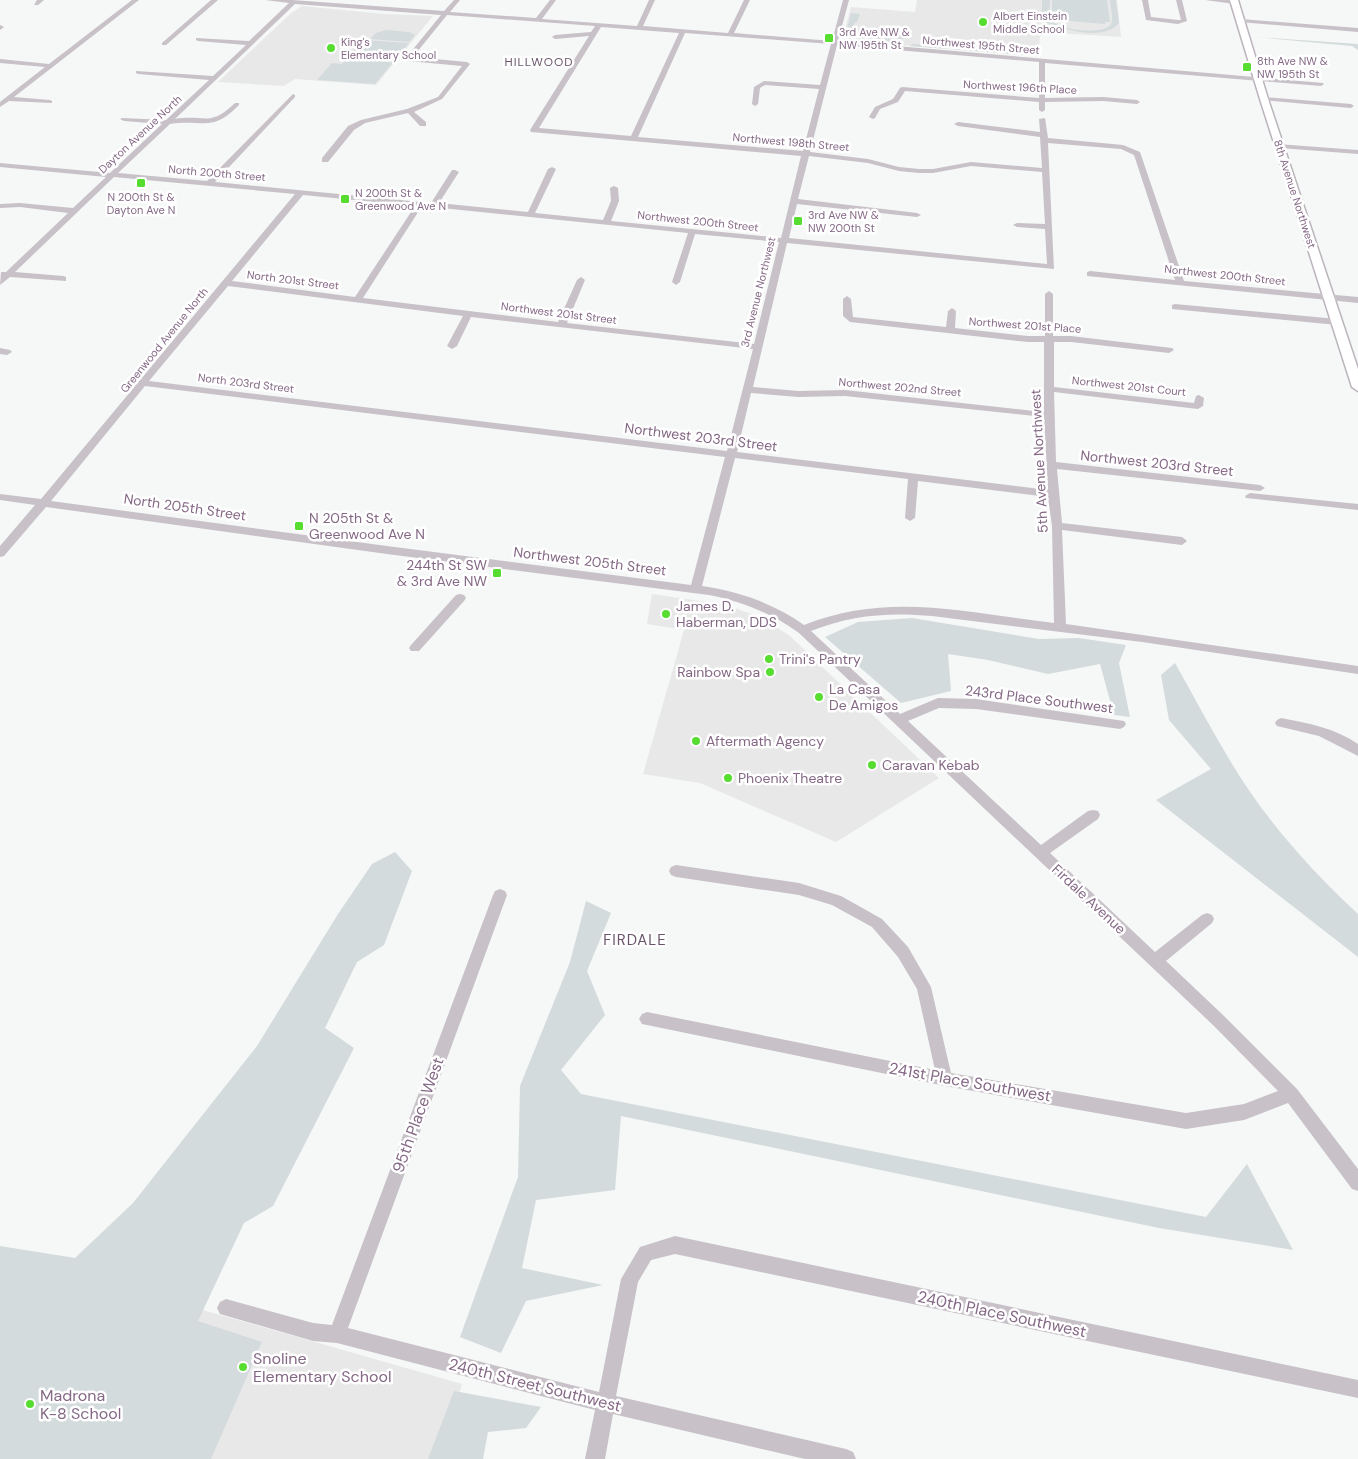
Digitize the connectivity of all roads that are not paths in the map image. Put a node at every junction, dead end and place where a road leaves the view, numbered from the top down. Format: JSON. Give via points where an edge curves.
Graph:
{"nodes":[{"id":1,"x":136,"y":0,"type":"edge"},
{"id":2,"x":215,"y":0,"type":"edge"},
{"id":3,"x":268,"y":0,"type":"edge"},
{"id":4,"x":457,"y":0,"type":"edge"},
{"id":5,"x":553,"y":0,"type":"edge"},
{"id":6,"x":652,"y":0,"type":"edge"},
{"id":7,"x":747,"y":0,"type":"edge"},
{"id":8,"x":846,"y":0,"type":"edge"},
{"id":9,"x":1145,"y":0,"type":"edge"},
{"id":10,"x":1179,"y":0,"type":"edge"},
{"id":11,"x":1208,"y":0,"type":"edge"},
{"id":12,"x":1235,"y":1,"type":"edge"},
{"id":13,"x":294,"y":2,"type":"junction"},
{"id":14,"x":446,"y":13,"type":"junction"},
{"id":15,"x":538,"y":20,"type":"junction"},
{"id":16,"x":1241,"y":22,"type":"junction"},
{"id":17,"x":599,"y":25,"type":"junction"},
{"id":18,"x":639,"y":28,"type":"junction"},
{"id":19,"x":1358,"y":30,"type":"edge"},
{"id":20,"x":683,"y":31,"type":"junction"},
{"id":21,"x":593,"y":34,"type":"junction"},
{"id":22,"x":730,"y":35,"type":"junction"},
{"id":23,"x":555,"y":37,"type":"dead end"},
{"id":24,"x":198,"y":40,"type":"dead end"},
{"id":25,"x":251,"y":43,"type":"junction"},
{"id":26,"x":834,"y":43,"type":"junction"},
{"id":27,"x":164,"y":44,"type":"dead end"},
{"id":28,"x":1042,"y":60,"type":"junction"},
{"id":29,"x":0,"y":61,"type":"edge"},
{"id":30,"x":50,"y":66,"type":"junction"},
{"id":31,"x":138,"y":72,"type":"dead end"},
{"id":32,"x":1258,"y":77,"type":"junction"},
{"id":33,"x":214,"y":78,"type":"junction"},
{"id":34,"x":1321,"y":84,"type":"dead end"},
{"id":35,"x":823,"y":86,"type":"junction"},
{"id":36,"x":293,"y":96,"type":"dead end"},
{"id":37,"x":8,"y":98,"type":"junction"},
{"id":38,"x":1264,"y":99,"type":"junction"},
{"id":39,"x":1041,"y":100,"type":"junction"},
{"id":40,"x":50,"y":102,"type":"dead end"},
{"id":41,"x":1137,"y":102,"type":"dead end"},
{"id":42,"x":237,"y":104,"type":"dead end"},
{"id":43,"x":755,"y":104,"type":"dead end"},
{"id":44,"x":0,"y":105,"type":"edge"},
{"id":45,"x":1351,"y":106,"type":"dead end"},
{"id":46,"x":1042,"y":110,"type":"dead end"},
{"id":47,"x":409,"y":111,"type":"junction"},
{"id":48,"x":873,"y":117,"type":"dead end"},
{"id":49,"x":124,"y":119,"type":"dead end"},
{"id":50,"x":1043,"y":119,"type":"dead end"},
{"id":51,"x":168,"y":122,"type":"junction"},
{"id":52,"x":424,"y":124,"type":"dead end"},
{"id":53,"x":958,"y":124,"type":"dead end"},
{"id":54,"x":1044,"y":137,"type":"junction"},
{"id":55,"x":633,"y":139,"type":"junction"},
{"id":56,"x":1280,"y":146,"type":"junction"},
{"id":57,"x":1358,"y":152,"type":"edge"},
{"id":58,"x":807,"y":154,"type":"junction"},
{"id":59,"x":890,"y":156,"type":"dead end"},
{"id":60,"x":326,"y":160,"type":"dead end"},
{"id":61,"x":879,"y":163,"type":"junction"},
{"id":62,"x":0,"y":165,"type":"edge"},
{"id":63,"x":946,"y":168,"type":"junction"},
{"id":64,"x":552,"y":169,"type":"dead end"},
{"id":65,"x":1044,"y":170,"type":"junction"},
{"id":66,"x":455,"y":172,"type":"dead end"},
{"id":67,"x":112,"y":175,"type":"junction"},
{"id":68,"x":956,"y":175,"type":"dead end"},
{"id":69,"x":209,"y":184,"type":"junction"},
{"id":70,"x":614,"y":188,"type":"dead end"},
{"id":71,"x":301,"y":192,"type":"junction"},
{"id":72,"x":794,"y":201,"type":"junction"},
{"id":73,"x":420,"y":204,"type":"junction"},
{"id":74,"x":0,"y":206,"type":"edge"},
{"id":75,"x":433,"y":206,"type":"junction"},
{"id":76,"x":74,"y":211,"type":"junction"},
{"id":77,"x":917,"y":215,"type":"dead end"},
{"id":78,"x":530,"y":216,"type":"junction"},
{"id":79,"x":606,"y":223,"type":"junction"},
{"id":80,"x":1016,"y":225,"type":"dead end"},
{"id":81,"x":1048,"y":227,"type":"junction"},
{"id":82,"x":692,"y":232,"type":"junction"},
{"id":83,"x":783,"y":241,"type":"junction"},
{"id":84,"x":4,"y":274,"type":"edge"},
{"id":85,"x":1090,"y":274,"type":"dead end"},
{"id":86,"x":63,"y":279,"type":"dead end"},
{"id":87,"x":581,"y":280,"type":"dead end"},
{"id":88,"x":0,"y":282,"type":"edge"},
{"id":89,"x":676,"y":282,"type":"dead end"},
{"id":90,"x":1180,"y":282,"type":"junction"},
{"id":91,"x":226,"y":283,"type":"junction"},
{"id":92,"x":1048,"y":294,"type":"dead end"},
{"id":93,"x":1328,"y":297,"type":"junction"},
{"id":94,"x":358,"y":299,"type":"junction"},
{"id":95,"x":847,"y":299,"type":"dead end"},
{"id":96,"x":1358,"y":300,"type":"edge"},
{"id":97,"x":1175,"y":306,"type":"dead end"},
{"id":98,"x":952,"y":310,"type":"dead end"},
{"id":99,"x":468,"y":314,"type":"junction"},
{"id":100,"x":1337,"y":322,"type":"junction"},
{"id":101,"x":561,"y":325,"type":"junction"},
{"id":102,"x":950,"y":330,"type":"junction"},
{"id":103,"x":1049,"y":339,"type":"junction"},
{"id":104,"x":452,"y":346,"type":"dead end"},
{"id":105,"x":758,"y":347,"type":"junction"},
{"id":106,"x":1169,"y":350,"type":"dead end"},
{"id":107,"x":144,"y":383,"type":"junction"},
{"id":108,"x":1358,"y":388,"type":"edge"},
{"id":109,"x":1049,"y":389,"type":"junction"},
{"id":110,"x":749,"y":390,"type":"junction"},
{"id":111,"x":1199,"y":398,"type":"dead end"},
{"id":112,"x":346,"y":407,"type":"joint"},
{"id":113,"x":1050,"y":415,"type":"junction"},
{"id":114,"x":732,"y":455,"type":"junction"},
{"id":115,"x":1051,"y":465,"type":"junction"},
{"id":116,"x":913,"y":476,"type":"junction"},
{"id":117,"x":1260,"y":488,"type":"dead end"},
{"id":118,"x":1053,"y":494,"type":"junction"},
{"id":119,"x":1250,"y":496,"type":"dead end"},
{"id":120,"x":0,"y":497,"type":"edge"},
{"id":121,"x":44,"y":502,"type":"junction"},
{"id":122,"x":1358,"y":507,"type":"edge"},
{"id":123,"x":910,"y":518,"type":"dead end"},
{"id":124,"x":1057,"y":526,"type":"junction"},
{"id":125,"x":1182,"y":541,"type":"dead end"},
{"id":126,"x":365,"y":547,"type":"joint"},
{"id":127,"x":0,"y":553,"type":"edge"},
{"id":128,"x":696,"y":590,"type":"junction"},
{"id":129,"x":460,"y":598,"type":"dead end"},
{"id":130,"x":1060,"y":627,"type":"junction"},
{"id":131,"x":803,"y":630,"type":"junction"},
{"id":132,"x":415,"y":648,"type":"dead end"},
{"id":133,"x":1358,"y":670,"type":"edge"},
{"id":134,"x":897,"y":720,"type":"junction"},
{"id":135,"x":1120,"y":724,"type":"dead end"},
{"id":136,"x":1281,"y":724,"type":"dead end"},
{"id":137,"x":1358,"y":751,"type":"edge"},
{"id":138,"x":1093,"y":815,"type":"dead end"},
{"id":139,"x":1040,"y":853,"type":"junction"},
{"id":140,"x":676,"y":871,"type":"dead end"},
{"id":141,"x":500,"y":895,"type":"dead end"},
{"id":142,"x":1207,"y":919,"type":"dead end"},
{"id":143,"x":1155,"y":961,"type":"junction"},
{"id":144,"x":647,"y":1019,"type":"dead end"},
{"id":145,"x":945,"y":1079,"type":"junction"},
{"id":146,"x":1292,"y":1094,"type":"junction"},
{"id":147,"x":1358,"y":1183,"type":"edge"},
{"id":148,"x":226,"y":1308,"type":"dead end"},
{"id":149,"x":337,"y":1334,"type":"junction"},
{"id":150,"x":1358,"y":1389,"type":"edge"},
{"id":151,"x":606,"y":1403,"type":"junction"},
{"id":152,"x":595,"y":1459,"type":"edge"},
{"id":153,"x":846,"y":1459,"type":"edge"}],
"edges":[{"from":1,"to":30,"type":"street"},
{"from":2,"to":27,"type":"street"},
{"from":3,"to":13,"type":"street","name":"Northwest 195th Street"},
{"from":4,"to":14,"type":"street"},
{"from":5,"to":15,"type":"street"},
{"from":6,"to":18,"type":"street"},
{"from":7,"to":22,"type":"street"},
{"from":8,"to":26,"type":"street","name":"3rd Avenue Northwest"},
{"from":9,"to":10,"type":"street","via":[[1148,19],[1181,22],[1184,21]]},
{"from":11,"to":12,"type":"street"},
{"from":12,"to":16,"type":"main road","name":"8th Avenue Northwest"},
{"from":13,"to":14,"type":"street","name":"Northwest 195th Street"},
{"from":13,"to":25,"type":"street","name":"Dayton Avenue North"},
{"from":14,"to":15,"type":"street","name":"Northwest 195th Street"},
{"from":14,"to":47,"type":"street","via":[[408,59],[467,64],[440,98]]},
{"from":15,"to":17,"type":"street","name":"Northwest 195th Street"},
{"from":16,"to":19,"type":"street"},
{"from":16,"to":32,"type":"main road","name":"8th Avenue Northwest"},
{"from":17,"to":18,"type":"street","name":"Northwest 195th Street"},
{"from":17,"to":21,"type":"street"},
{"from":18,"to":20,"type":"street","name":"Northwest 195th Street"},
{"from":20,"to":22,"type":"street","name":"Northwest 195th Street"},
{"from":20,"to":55,"type":"street"},
{"from":21,"to":23,"type":"street"},
{"from":21,"to":55,"type":"street","name":"Northwest 198th Street","via":[[534,130]]},
{"from":22,"to":26,"type":"street","name":"Northwest 195th Street"},
{"from":24,"to":25,"type":"street"},
{"from":25,"to":33,"type":"street","name":"Dayton Avenue North"},
{"from":26,"to":28,"type":"street","name":"Northwest 195th Street"},
{"from":26,"to":35,"type":"street","name":"3rd Avenue Northwest"},
{"from":28,"to":32,"type":"street","name":"Northwest 195th Street"},
{"from":28,"to":39,"type":"street"},
{"from":29,"to":30,"type":"street"},
{"from":30,"to":37,"type":"street"},
{"from":31,"to":33,"type":"street"},
{"from":32,"to":34,"type":"street","name":"Northwest 195th Street"},
{"from":32,"to":38,"type":"main road","name":"8th Avenue Northwest"},
{"from":33,"to":51,"type":"street","name":"Dayton Avenue North"},
{"from":35,"to":43,"type":"street","via":[[764,83],[757,87]]},
{"from":35,"to":58,"type":"street","name":"3rd Avenue Northwest"},
{"from":36,"to":69,"type":"street"},
{"from":37,"to":40,"type":"street"},
{"from":37,"to":44,"type":"street"},
{"from":38,"to":45,"type":"street"},
{"from":38,"to":56,"type":"main road","name":"8th Avenue Northwest"},
{"from":39,"to":41,"type":"street","name":"Northwest 196th Place"},
{"from":39,"to":46,"type":"street"},
{"from":39,"to":48,"type":"street","name":"Northwest 196th Place","via":[[902,89],[899,99],[877,108]]},
{"from":42,"to":51,"type":"street","via":[[225,116],[210,122]]},
{"from":47,"to":52,"type":"street"},
{"from":47,"to":60,"type":"street","via":[[363,121],[351,128]]},
{"from":49,"to":51,"type":"street"},
{"from":50,"to":54,"type":"street"},
{"from":51,"to":67,"type":"street","name":"Dayton Avenue North"},
{"from":53,"to":54,"type":"street"},
{"from":54,"to":65,"type":"street"},
{"from":54,"to":90,"type":"street","via":[[1132,150],[1137,154]]},
{"from":55,"to":58,"type":"street","name":"Northwest 198th Street"},
{"from":56,"to":57,"type":"street"},
{"from":56,"to":93,"type":"main road","name":"8th Avenue Northwest"},
{"from":58,"to":61,"type":"street","name":"Northwest 198th Street"},
{"from":58,"to":72,"type":"street","name":"3rd Avenue Northwest"},
{"from":59,"to":61,"type":"street"},
{"from":61,"to":63,"type":"street","name":"Northwest 198th Street","via":[[919,171]]},
{"from":62,"to":67,"type":"street","name":"North 200th Street"},
{"from":63,"to":65,"type":"street","name":"Northwest 198th Street","via":[[970,164]]},
{"from":63,"to":68,"type":"street"},
{"from":64,"to":78,"type":"street"},
{"from":65,"to":81,"type":"street"},
{"from":66,"to":75,"type":"street"},
{"from":67,"to":69,"type":"street","name":"North 200th Street"},
{"from":67,"to":76,"type":"street","name":"Dayton Avenue North"},
{"from":69,"to":71,"type":"street","name":"North 200th Street"},
{"from":70,"to":79,"type":"street","via":[[615,202]]},
{"from":71,"to":73,"type":"street","name":"North 200th Street"},
{"from":71,"to":91,"type":"street","name":"Greenwood Avenue North"},
{"from":72,"to":77,"type":"street"},
{"from":72,"to":83,"type":"street","name":"3rd Avenue Northwest"},
{"from":73,"to":75,"type":"street","name":"North 200th Street"},
{"from":73,"to":94,"type":"street"},
{"from":74,"to":76,"type":"street"},
{"from":75,"to":78,"type":"street","name":"Northwest 200th Street"},
{"from":76,"to":84,"type":"street","name":"Dayton Avenue North"},
{"from":78,"to":79,"type":"street","name":"Northwest 200th Street"},
{"from":79,"to":82,"type":"street","name":"Northwest 200th Street"},
{"from":80,"to":81,"type":"street"},
{"from":81,"to":83,"type":"street","name":"Northwest 200th Street","via":[[1051,266]]},
{"from":82,"to":83,"type":"street","name":"Northwest 200th Street"},
{"from":82,"to":89,"type":"street"},
{"from":83,"to":105,"type":"street","name":"3rd Avenue Northwest"},
{"from":84,"to":86,"type":"street"},
{"from":84,"to":88,"type":"street","name":"Dayton Avenue North"},
{"from":85,"to":90,"type":"street","name":"Northwest 200th Street"},
{"from":87,"to":101,"type":"street"},
{"from":90,"to":93,"type":"street","name":"Northwest 200th Street"},
{"from":91,"to":94,"type":"street","name":"North 201st Street"},
{"from":91,"to":107,"type":"street","name":"Greenwood Avenue North"},
{"from":92,"to":103,"type":"street","name":"5th Avenue Northwest"},
{"from":93,"to":96,"type":"street","name":"Northwest 200th Street"},
{"from":93,"to":100,"type":"main road","name":"8th Avenue Northwest"},
{"from":94,"to":99,"type":"street","name":"Northwest 201st Street"},
{"from":95,"to":102,"type":"street","name":"Northwest 201st Place","via":[[847,316],[850,318]]},
{"from":97,"to":100,"type":"street"},
{"from":98,"to":102,"type":"street"},
{"from":99,"to":101,"type":"street","name":"Northwest 201st Street"},
{"from":99,"to":104,"type":"street"},
{"from":100,"to":108,"type":"main road","name":"8th Avenue Northwest"},
{"from":101,"to":105,"type":"street","name":"Northwest 201st Street"},
{"from":102,"to":103,"type":"street","name":"Northwest 201st Place"},
{"from":103,"to":106,"type":"street","name":"Northwest 201st Place"},
{"from":103,"to":109,"type":"street","name":"5th Avenue Northwest"},
{"from":105,"to":110,"type":"street","name":"3rd Avenue Northwest"},
{"from":107,"to":112,"type":"street","name":"North 203rd Street"},
{"from":107,"to":121,"type":"street","name":"Greenwood Avenue North"},
{"from":109,"to":111,"type":"street","name":"Northwest 201st Court","via":[[1198,406]]},
{"from":109,"to":113,"type":"street","name":"5th Avenue Northwest"},
{"from":110,"to":113,"type":"street","name":"Northwest 202nd Street","via":[[846,393]]},
{"from":110,"to":114,"type":"street","name":"3rd Avenue Northwest"},
{"from":112,"to":114,"type":"street","name":"Northwest 203rd Street"},
{"from":113,"to":115,"type":"street","name":"5th Avenue Northwest"},
{"from":114,"to":116,"type":"street","name":"Northwest 203rd Street"},
{"from":114,"to":128,"type":"street","name":"3rd Avenue Northwest"},
{"from":115,"to":117,"type":"street","name":"Northwest 203rd Street"},
{"from":115,"to":118,"type":"street","name":"5th Avenue Northwest"},
{"from":116,"to":118,"type":"street","name":"Northwest 203rd Street"},
{"from":116,"to":123,"type":"street"},
{"from":118,"to":124,"type":"street","name":"5th Avenue Northwest"},
{"from":119,"to":122,"type":"street"},
{"from":120,"to":121,"type":"street","name":"North 205th Street"},
{"from":121,"to":126,"type":"street","name":"North 205th Street"},
{"from":121,"to":127,"type":"street","name":"Greenwood Avenue North"},
{"from":124,"to":125,"type":"street"},
{"from":124,"to":130,"type":"street","name":"5th Avenue Northwest"},
{"from":126,"to":128,"type":"street","name":"Northwest 205th Street"},
{"from":128,"to":131,"type":"street","name":"Northwest 205th Street","via":[[735,596],[762,605]]},
{"from":129,"to":132,"type":"street"},
{"from":130,"to":131,"type":"street","via":[[883,610],[827,620]]},
{"from":130,"to":133,"type":"street"},
{"from":131,"to":134,"type":"street","name":"Firdale Avenue"},
{"from":134,"to":135,"type":"street","name":"243rd Place Southwest","via":[[938,703],[967,703]]},
{"from":134,"to":139,"type":"street","name":"Firdale Avenue"},
{"from":136,"to":137,"type":"street","via":[[1317,729]]},
{"from":138,"to":139,"type":"street"},
{"from":139,"to":143,"type":"street","name":"Firdale Avenue"},
{"from":140,"to":145,"type":"street","via":[[799,889],[836,900],[877,922],[903,952],[924,987]]},
{"from":141,"to":149,"type":"street","name":"95th Place West"},
{"from":142,"to":143,"type":"street"},
{"from":143,"to":146,"type":"street","name":"Firdale Avenue"},
{"from":144,"to":145,"type":"street","name":"241st Place Southwest"},
{"from":145,"to":146,"type":"street","name":"241st Place Southwest","via":[[1186,1121],[1244,1112]]},
{"from":146,"to":147,"type":"street","name":"Firdale Avenue"},
{"from":148,"to":149,"type":"street","name":"240th Street Southwest","via":[[313,1332]]},
{"from":149,"to":151,"type":"street","name":"240th Street Southwest"},
{"from":150,"to":151,"type":"street","name":"240th Place Southwest","via":[[675,1245],[646,1253],[630,1279]]},
{"from":151,"to":152,"type":"street"},
{"from":151,"to":153,"type":"street","name":"240th Street Southwest"}]}
